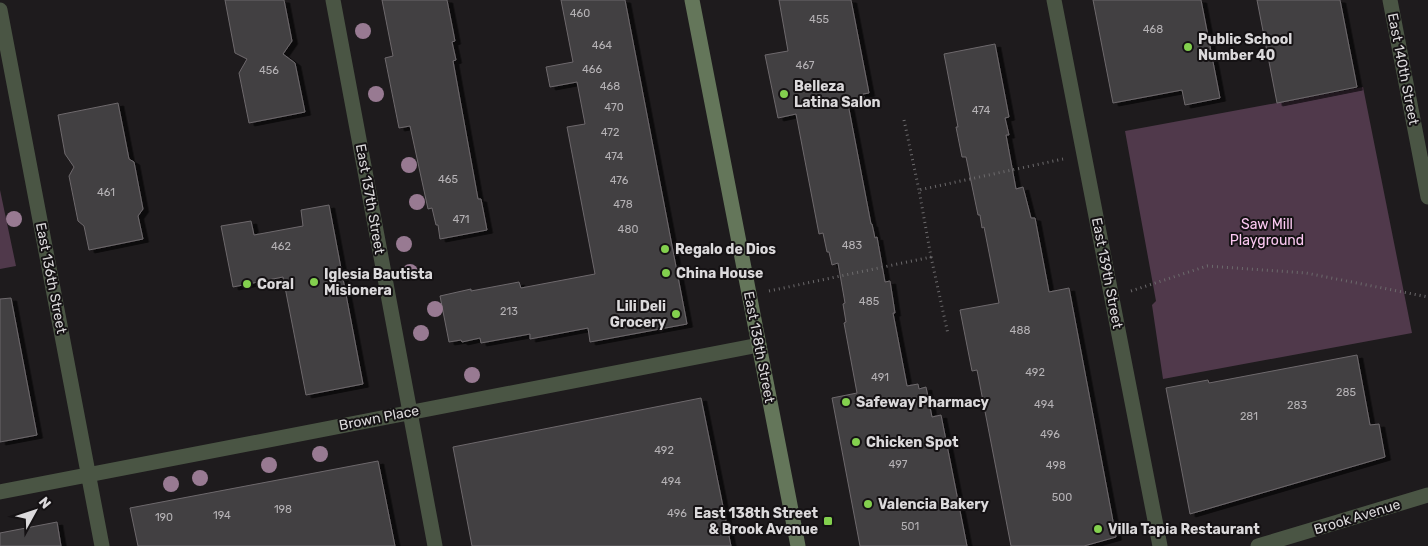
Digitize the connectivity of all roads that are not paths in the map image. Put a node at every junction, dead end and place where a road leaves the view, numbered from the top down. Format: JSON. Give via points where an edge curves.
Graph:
{"nodes":[{"id":1,"x":333,"y":0,"type":"edge"},
{"id":2,"x":692,"y":0,"type":"edge"},
{"id":3,"x":1054,"y":0,"type":"edge"},
{"id":4,"x":1390,"y":0,"type":"edge"},
{"id":5,"x":0,"y":10,"type":"edge"},
{"id":6,"x":1428,"y":197,"type":"edge"},
{"id":7,"x":759,"y":345,"type":"junction"},
{"id":8,"x":410,"y":412,"type":"junction"},
{"id":9,"x":88,"y":474,"type":"junction"},
{"id":10,"x":0,"y":492,"type":"edge"},
{"id":11,"x":1428,"y":496,"type":"edge"},
{"id":12,"x":102,"y":546,"type":"edge"},
{"id":13,"x":435,"y":546,"type":"edge"},
{"id":14,"x":798,"y":546,"type":"edge"},
{"id":15,"x":1160,"y":546,"type":"edge"},
{"id":16,"x":1258,"y":546,"type":"edge"}],
"edges":[{"from":1,"to":8,"type":"street","name":"East 137th Street"},
{"from":2,"to":7,"type":"main road","name":"East 138th Street"},
{"from":3,"to":15,"type":"street","name":"East 139th Street"},
{"from":4,"to":6,"type":"street","name":"East 140th Street"},
{"from":5,"to":9,"type":"street","name":"East 136th Street"},
{"from":7,"to":8,"type":"street","name":"Brown Place"},
{"from":7,"to":14,"type":"main road","name":"East 138th Street"},
{"from":8,"to":9,"type":"street","name":"Brown Place"},
{"from":8,"to":13,"type":"street","name":"East 137th Street"},
{"from":9,"to":10,"type":"street","name":"Brown Place"},
{"from":9,"to":12,"type":"street","name":"East 136th Street"},
{"from":11,"to":16,"type":"street","name":"Brook Avenue"}]}
